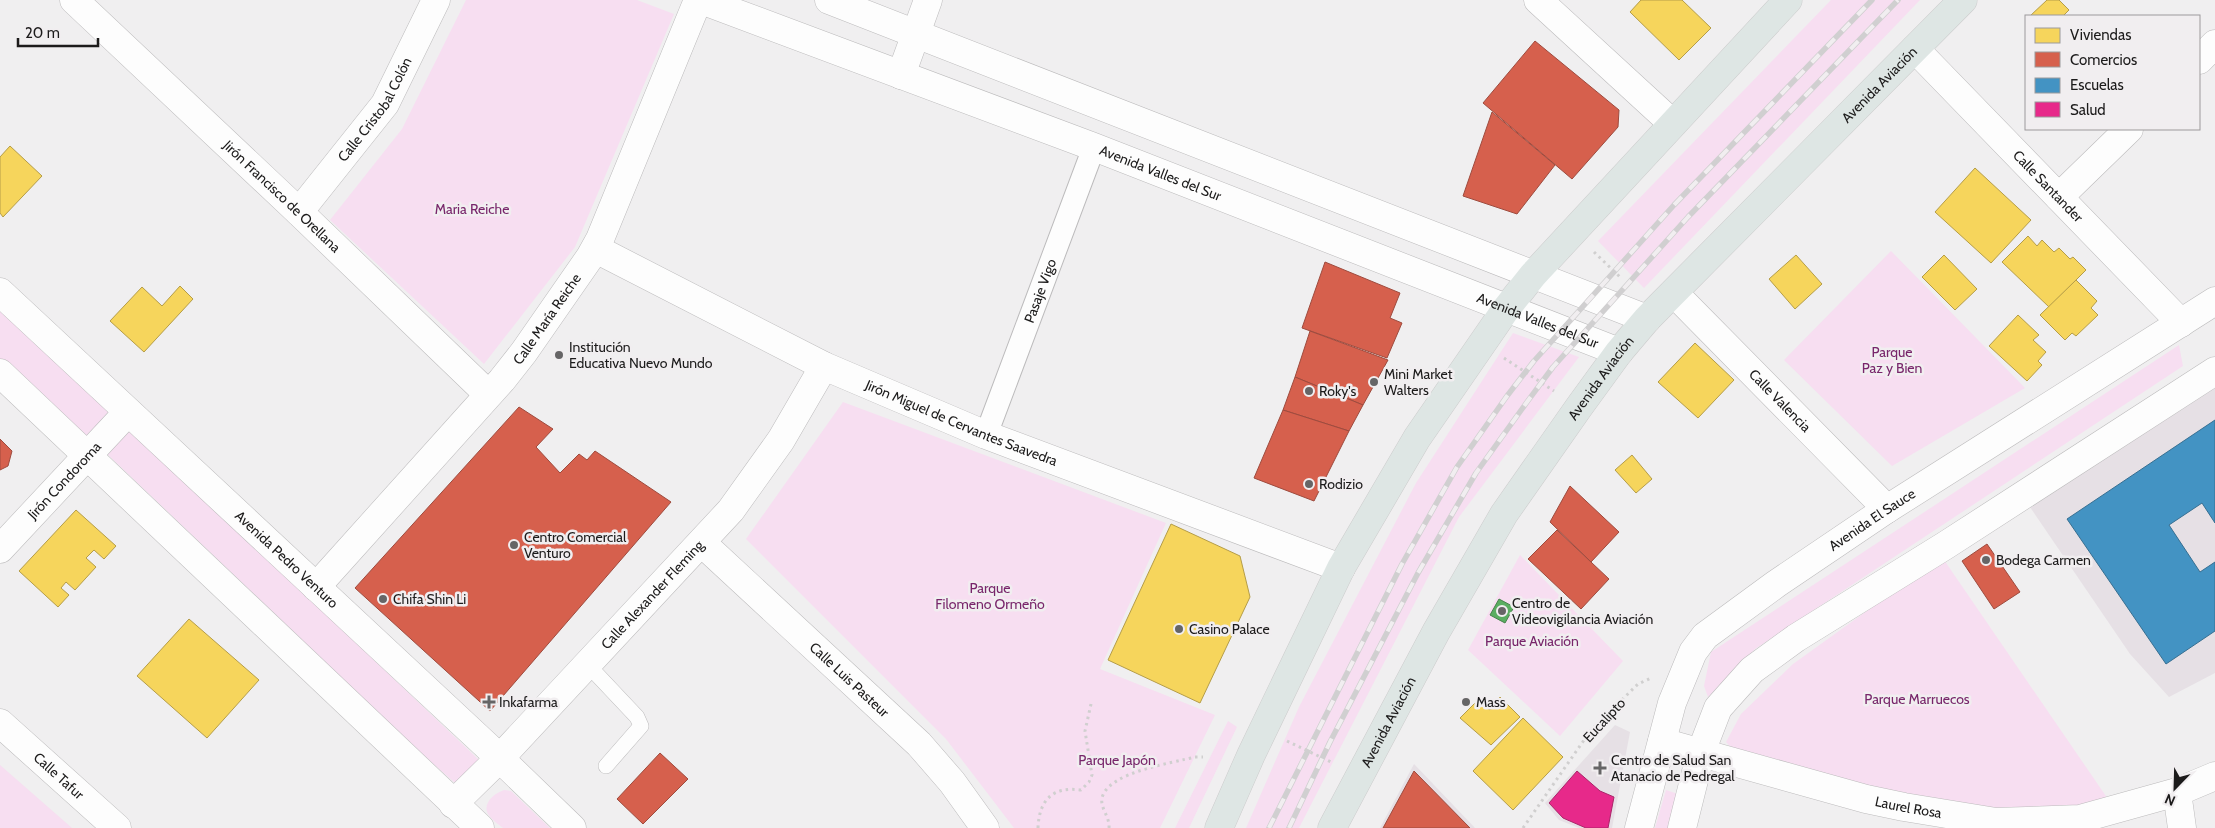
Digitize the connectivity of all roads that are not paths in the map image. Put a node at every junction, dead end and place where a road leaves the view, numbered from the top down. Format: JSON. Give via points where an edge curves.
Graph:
{"nodes":[{"id":1,"x":74,"y":0,"type":"edge"},
{"id":2,"x":436,"y":0,"type":"edge"},
{"id":3,"x":700,"y":0,"type":"edge"},
{"id":4,"x":829,"y":0,"type":"edge"},
{"id":5,"x":928,"y":0,"type":"edge"},
{"id":6,"x":1538,"y":0,"type":"edge"},
{"id":7,"x":1788,"y":0,"type":"edge"},
{"id":8,"x":1963,"y":0,"type":"edge"},
{"id":9,"x":916,"y":33,"type":"junction"},
{"id":10,"x":2215,"y":44,"type":"edge"},
{"id":11,"x":1915,"y":49,"type":"junction"},
{"id":12,"x":2200,"y":59,"type":"edge"},
{"id":13,"x":901,"y":75,"type":"junction"},
{"id":14,"x":1672,"y":123,"type":"junction"},
{"id":15,"x":2127,"y":130,"type":"edge"},
{"id":16,"x":1094,"y":147,"type":"junction"},
{"id":17,"x":2059,"y":197,"type":"junction"},
{"id":18,"x":299,"y":212,"type":"junction"},
{"id":19,"x":596,"y":249,"type":"junction"},
{"id":20,"x":1532,"y":275,"type":"junction"},
{"id":21,"x":0,"y":292,"type":"edge"},
{"id":22,"x":1674,"y":293,"type":"junction"},
{"id":23,"x":2215,"y":301,"type":"edge"},
{"id":24,"x":1506,"y":309,"type":"junction"},
{"id":25,"x":1647,"y":319,"type":"junction"},
{"id":26,"x":2181,"y":323,"type":"junction"},
{"id":27,"x":1619,"y":352,"type":"junction"},
{"id":28,"x":824,"y":366,"type":"junction"},
{"id":29,"x":2215,"y":371,"type":"edge"},
{"id":30,"x":0,"y":373,"type":"edge"},
{"id":31,"x":488,"y":394,"type":"junction"},
{"id":32,"x":128,"y":412,"type":"junction"},
{"id":33,"x":986,"y":435,"type":"junction"},
{"id":34,"x":87,"y":457,"type":"junction"},
{"id":35,"x":1888,"y":508,"type":"junction"},
{"id":36,"x":702,"y":543,"type":"junction"},
{"id":37,"x":0,"y":549,"type":"edge"},
{"id":38,"x":1341,"y":568,"type":"junction"},
{"id":39,"x":316,"y":587,"type":"junction"},
{"id":40,"x":588,"y":664,"type":"junction"},
{"id":41,"x":0,"y":723,"type":"edge"},
{"id":42,"x":1662,"y":742,"type":"junction"},
{"id":43,"x":1701,"y":752,"type":"junction"},
{"id":44,"x":500,"y":758,"type":"junction"},
{"id":45,"x":606,"y":766,"type":"dead end"},
{"id":46,"x":2215,"y":776,"type":"edge"},
{"id":47,"x":2177,"y":792,"type":"junction"},
{"id":48,"x":454,"y":804,"type":"junction"},
{"id":49,"x":1901,"y":818,"type":"edge"},
{"id":50,"x":117,"y":828,"type":"edge"},
{"id":51,"x":480,"y":828,"type":"edge"},
{"id":52,"x":572,"y":828,"type":"edge"},
{"id":53,"x":985,"y":828,"type":"edge"},
{"id":54,"x":1219,"y":828,"type":"edge"},
{"id":55,"x":1332,"y":828,"type":"edge"},
{"id":56,"x":1639,"y":828,"type":"edge"},
{"id":57,"x":1682,"y":828,"type":"edge"},
{"id":58,"x":2182,"y":828,"type":"edge"}],
"edges":[{"from":1,"to":18,"type":"street","name":"Jirón Francisco de Orellana"},
{"from":2,"to":18,"type":"street","name":"Calle Cristobal Colón","via":[[385,104]]},
{"from":3,"to":13,"type":"street","name":"Avenida Valles del Sur"},
{"from":3,"to":19,"type":"street","name":"Calle María Reiche"},
{"from":4,"to":9,"type":"street"},
{"from":5,"to":9,"type":"street"},
{"from":6,"to":14,"type":"street"},
{"from":7,"to":14,"type":"main road"},
{"from":8,"to":11,"type":"main road","name":"Avenida Aviación"},
{"from":9,"to":13,"type":"street"},
{"from":9,"to":20,"type":"street"},
{"from":10,"to":12,"type":"street"},
{"from":11,"to":17,"type":"street","name":"Calle Santander"},
{"from":11,"to":22,"type":"main road","name":"Avenida Aviación"},
{"from":13,"to":16,"type":"street","name":"Avenida Valles del Sur"},
{"from":14,"to":20,"type":"main road"},
{"from":15,"to":17,"type":"street"},
{"from":16,"to":24,"type":"street","name":"Avenida Valles del Sur"},
{"from":16,"to":33,"type":"street","name":"Pasaje Vigo"},
{"from":17,"to":26,"type":"street","name":"Calle Santander"},
{"from":18,"to":31,"type":"street","name":"Jirón Francisco de Orellana"},
{"from":19,"to":28,"type":"street","name":"Jirón Miguel de Cervantes Saavedra"},
{"from":19,"to":31,"type":"street","name":"Calle María Reiche","via":[[524,352]]},
{"from":20,"to":24,"type":"main road"},
{"from":20,"to":25,"type":"street"},
{"from":21,"to":32,"type":"street","name":"Avenida Pedro Venturo"},
{"from":22,"to":25,"type":"main road","name":"Avenida Aviación"},
{"from":22,"to":35,"type":"street","name":"Calle Valencia"},
{"from":23,"to":26,"type":"street","name":"Avenida El Sauce"},
{"from":24,"to":27,"type":"street","name":"Avenida Valles del Sur"},
{"from":24,"to":38,"type":"main road","via":[[1417,438]]},
{"from":25,"to":27,"type":"main road","name":"Avenida Aviación"},
{"from":26,"to":35,"type":"street","name":"Avenida El Sauce"},
{"from":27,"to":55,"type":"main road","name":"Avenida Aviación","via":[[1504,514],[1436,632]]},
{"from":28,"to":33,"type":"street","name":"Jirón Miguel de Cervantes Saavedra"},
{"from":28,"to":36,"type":"street","name":"Calle Alexander Fleming","via":[[768,460]]},
{"from":29,"to":43,"type":"street","via":[[1752,670],[1718,708]]},
{"from":30,"to":34,"type":"street"},
{"from":31,"to":39,"type":"street","name":"Calle María Reiche"},
{"from":32,"to":34,"type":"street","name":"Jirón Condoroma"},
{"from":32,"to":39,"type":"street","name":"Avenida Pedro Venturo"},
{"from":33,"to":38,"type":"street","name":"Jirón Miguel de Cervantes Saavedra"},
{"from":34,"to":37,"type":"street","name":"Jirón Condoroma"},
{"from":34,"to":48,"type":"street"},
{"from":35,"to":42,"type":"street","name":"Avenida El Sauce","via":[[1705,636],[1688,661]]},
{"from":36,"to":40,"type":"street","name":"Calle Alexander Fleming"},
{"from":36,"to":53,"type":"street","name":"Calle Luis Pasteur","via":[[918,744],[952,782]]},
{"from":38,"to":54,"type":"main road"},
{"from":39,"to":44,"type":"street","name":"Avenida Pedro Venturo"},
{"from":40,"to":44,"type":"street","name":"Calle Alexander Fleming"},
{"from":40,"to":45,"type":"lane","via":[[638,717],[641,726]]},
{"from":41,"to":50,"type":"street","name":"Calle Tafur"},
{"from":42,"to":43,"type":"street","name":"Laurel Rosa"},
{"from":42,"to":56,"type":"street","name":"Avenida El Sauce"},
{"from":43,"to":49,"type":"street","name":"Laurel Rosa"},
{"from":43,"to":57,"type":"street"},
{"from":44,"to":48,"type":"street","name":"Calle Alexander Fleming"},
{"from":44,"to":52,"type":"street","name":"Avenida Pedro Venturo"},
{"from":46,"to":47,"type":"street","name":"Laurel Rosa"},
{"from":47,"to":49,"type":"street","name":"Laurel Rosa","via":[[2080,820],[1996,822]]},
{"from":47,"to":58,"type":"street"},
{"from":48,"to":51,"type":"street"}]}
